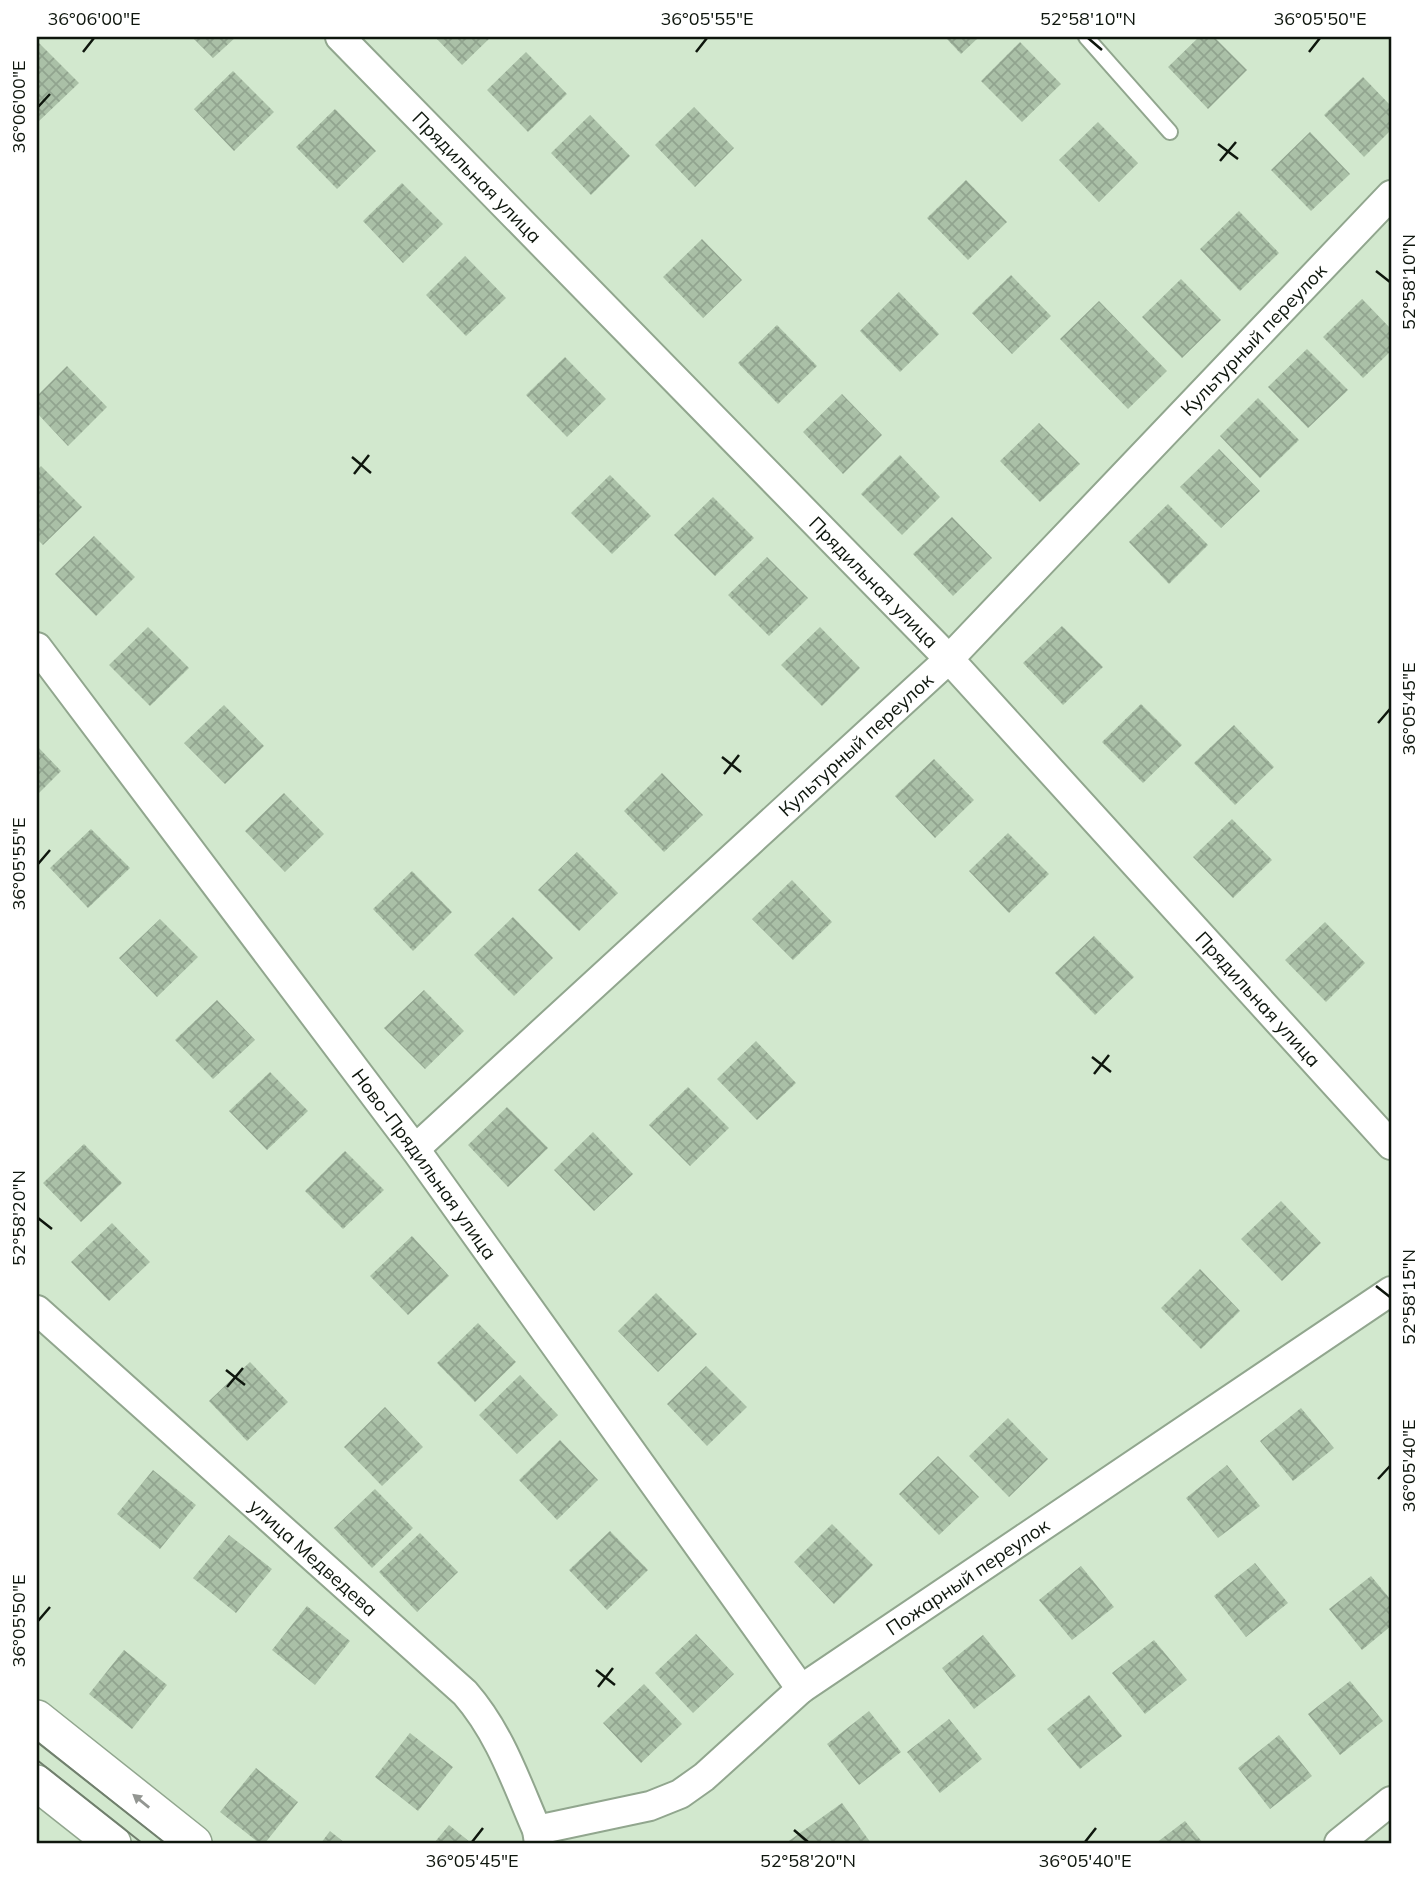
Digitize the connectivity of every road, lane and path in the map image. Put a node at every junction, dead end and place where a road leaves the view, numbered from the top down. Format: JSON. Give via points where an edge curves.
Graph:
{"nodes":[{"id":1,"x":340,"y":37,"type":"edge"},
{"id":2,"x":1086,"y":37,"type":"edge"},
{"id":3,"x":1170,"y":132,"type":"dead end"},
{"id":4,"x":1391,"y":195,"type":"edge"},
{"id":5,"x":37,"y":647,"type":"edge"},
{"id":6,"x":949,"y":659,"type":"junction"},
{"id":7,"x":1391,"y":1144,"type":"edge"},
{"id":8,"x":415,"y":1149,"type":"junction"},
{"id":9,"x":1391,"y":1291,"type":"edge"},
{"id":10,"x":37,"y":1310,"type":"edge"},
{"id":11,"x":800,"y":1689,"type":"junction"},
{"id":12,"x":37,"y":1718,"type":"edge"},
{"id":13,"x":37,"y":1783,"type":"edge"},
{"id":14,"x":1391,"y":1801,"type":"edge"},
{"id":15,"x":538,"y":1837,"type":"edge"},
{"id":16,"x":113,"y":1843,"type":"edge"},
{"id":17,"x":194,"y":1843,"type":"edge"},
{"id":18,"x":1339,"y":1843,"type":"edge"}],
"edges":[{"from":1,"to":6,"type":"street","name":"Прядильная улица"},
{"from":2,"to":3,"type":"lane"},
{"from":4,"to":6,"type":"street","name":"Культурный переулок"},
{"from":5,"to":8,"type":"street","name":"Ново-Прядильная улица"},
{"from":6,"to":7,"type":"street","name":"Прядильная улица"},
{"from":6,"to":8,"type":"street","name":"Культурный переулок"},
{"from":8,"to":11,"type":"street","name":"Ново-Прядильная улица"},
{"from":9,"to":11,"type":"street","name":"Пожарный переулок"},
{"from":10,"to":15,"type":"street","name":"улица Медведева","via":[[465,1693],[497,1738]]},
{"from":11,"to":15,"type":"street","name":"Пожарный переулок","via":[[680,1794]]},
{"from":17,"to":12,"type":"street","one_way":true},
{"from":13,"to":16,"type":"street"},
{"from":14,"to":18,"type":"street"}]}
